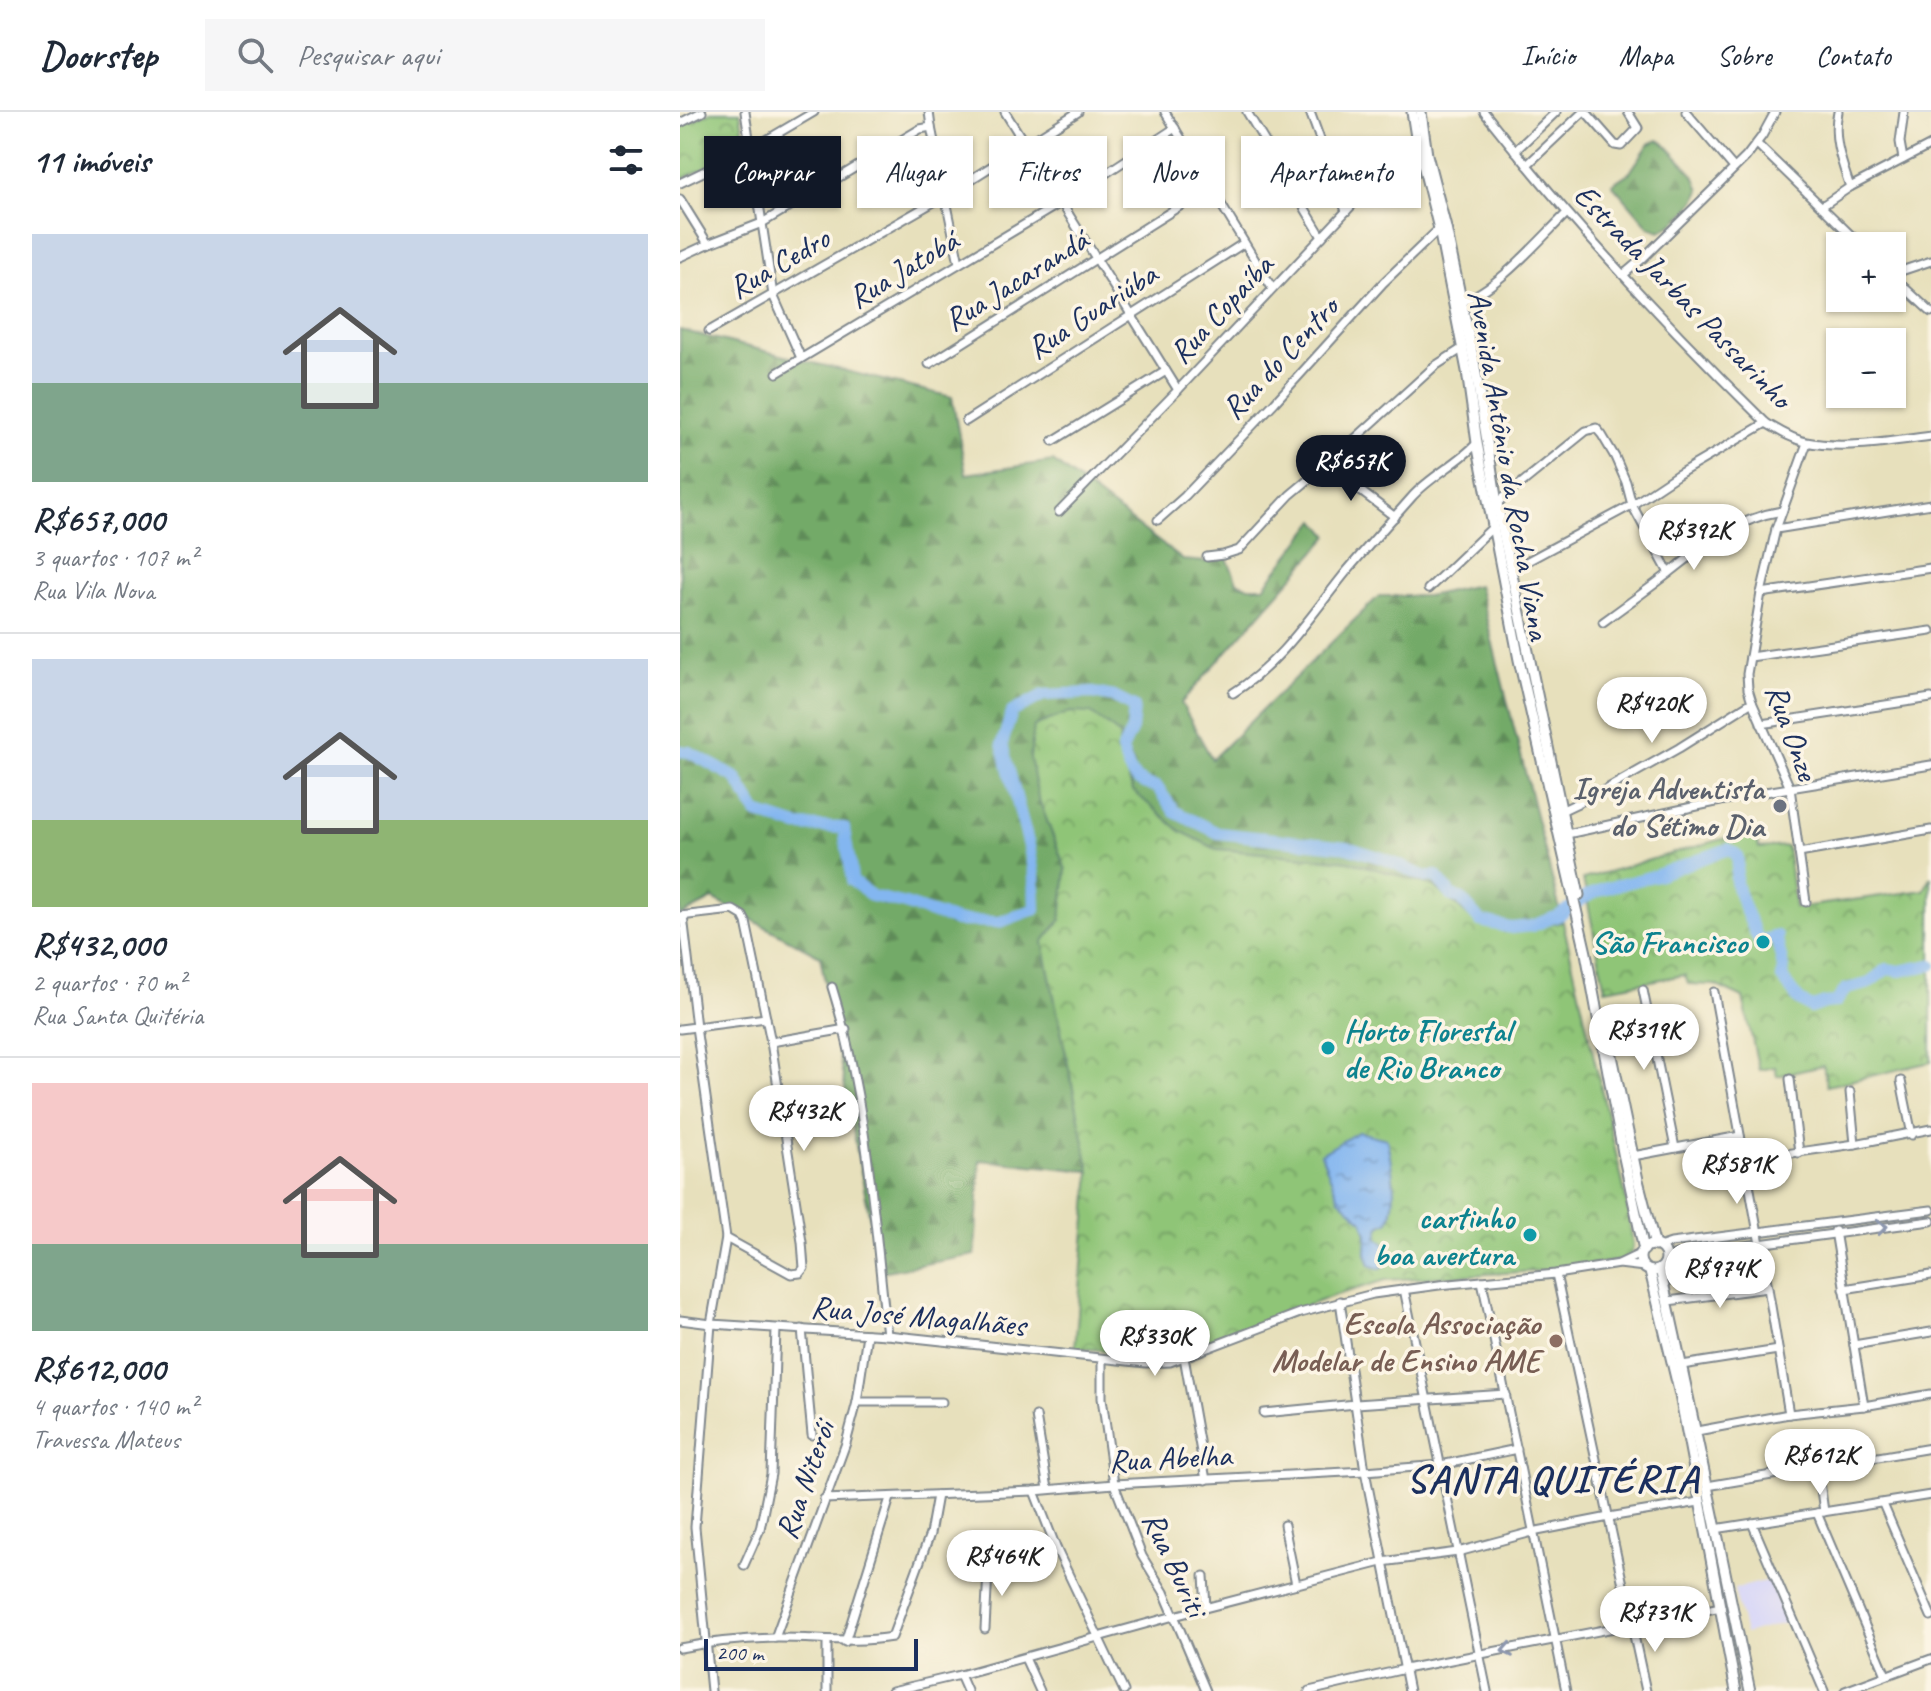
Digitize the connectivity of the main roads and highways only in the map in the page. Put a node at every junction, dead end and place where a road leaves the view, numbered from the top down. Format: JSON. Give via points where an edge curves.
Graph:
{"nodes":[{"id":1,"x":1412,"y":112,"type":"edge"},
{"id":2,"x":1421,"y":112,"type":"edge"},
{"id":3,"x":1577,"y":896,"type":"junction"},
{"id":4,"x":1589,"y":953,"type":"junction"},
{"id":5,"x":1657,"y":1246,"type":"junction"},
{"id":6,"x":1643,"y":1251,"type":"junction"},
{"id":7,"x":1651,"y":1269,"type":"junction"},
{"id":8,"x":1736,"y":1691,"type":"edge"},
{"id":9,"x":1750,"y":1691,"type":"edge"}],
"edges":[{"from":1,"to":3,"type":"main road","name":"Avenida Antônio da Rocha Viana","via":[[1463,348],[1519,660]]},
{"from":2,"to":3,"type":"main road","name":"Avenida Antônio da Rocha Viana"},
{"from":3,"to":4,"type":"main road","name":"Avenida Antônio da Rocha Viana"},
{"from":4,"to":5,"type":"main road","name":"Avenida Antônio da Rocha Viana"},
{"from":4,"to":6,"type":"main road","name":"Avenida Antônio da Rocha Viana"},
{"from":5,"to":6,"type":"main road"},
{"from":5,"to":7,"type":"main road","via":[[1666,1259]]},
{"from":6,"to":7,"type":"main road","via":[[1641,1260]]},
{"from":7,"to":8,"type":"main road"},
{"from":7,"to":9,"type":"main road","via":[[1668,1301]]}]}
